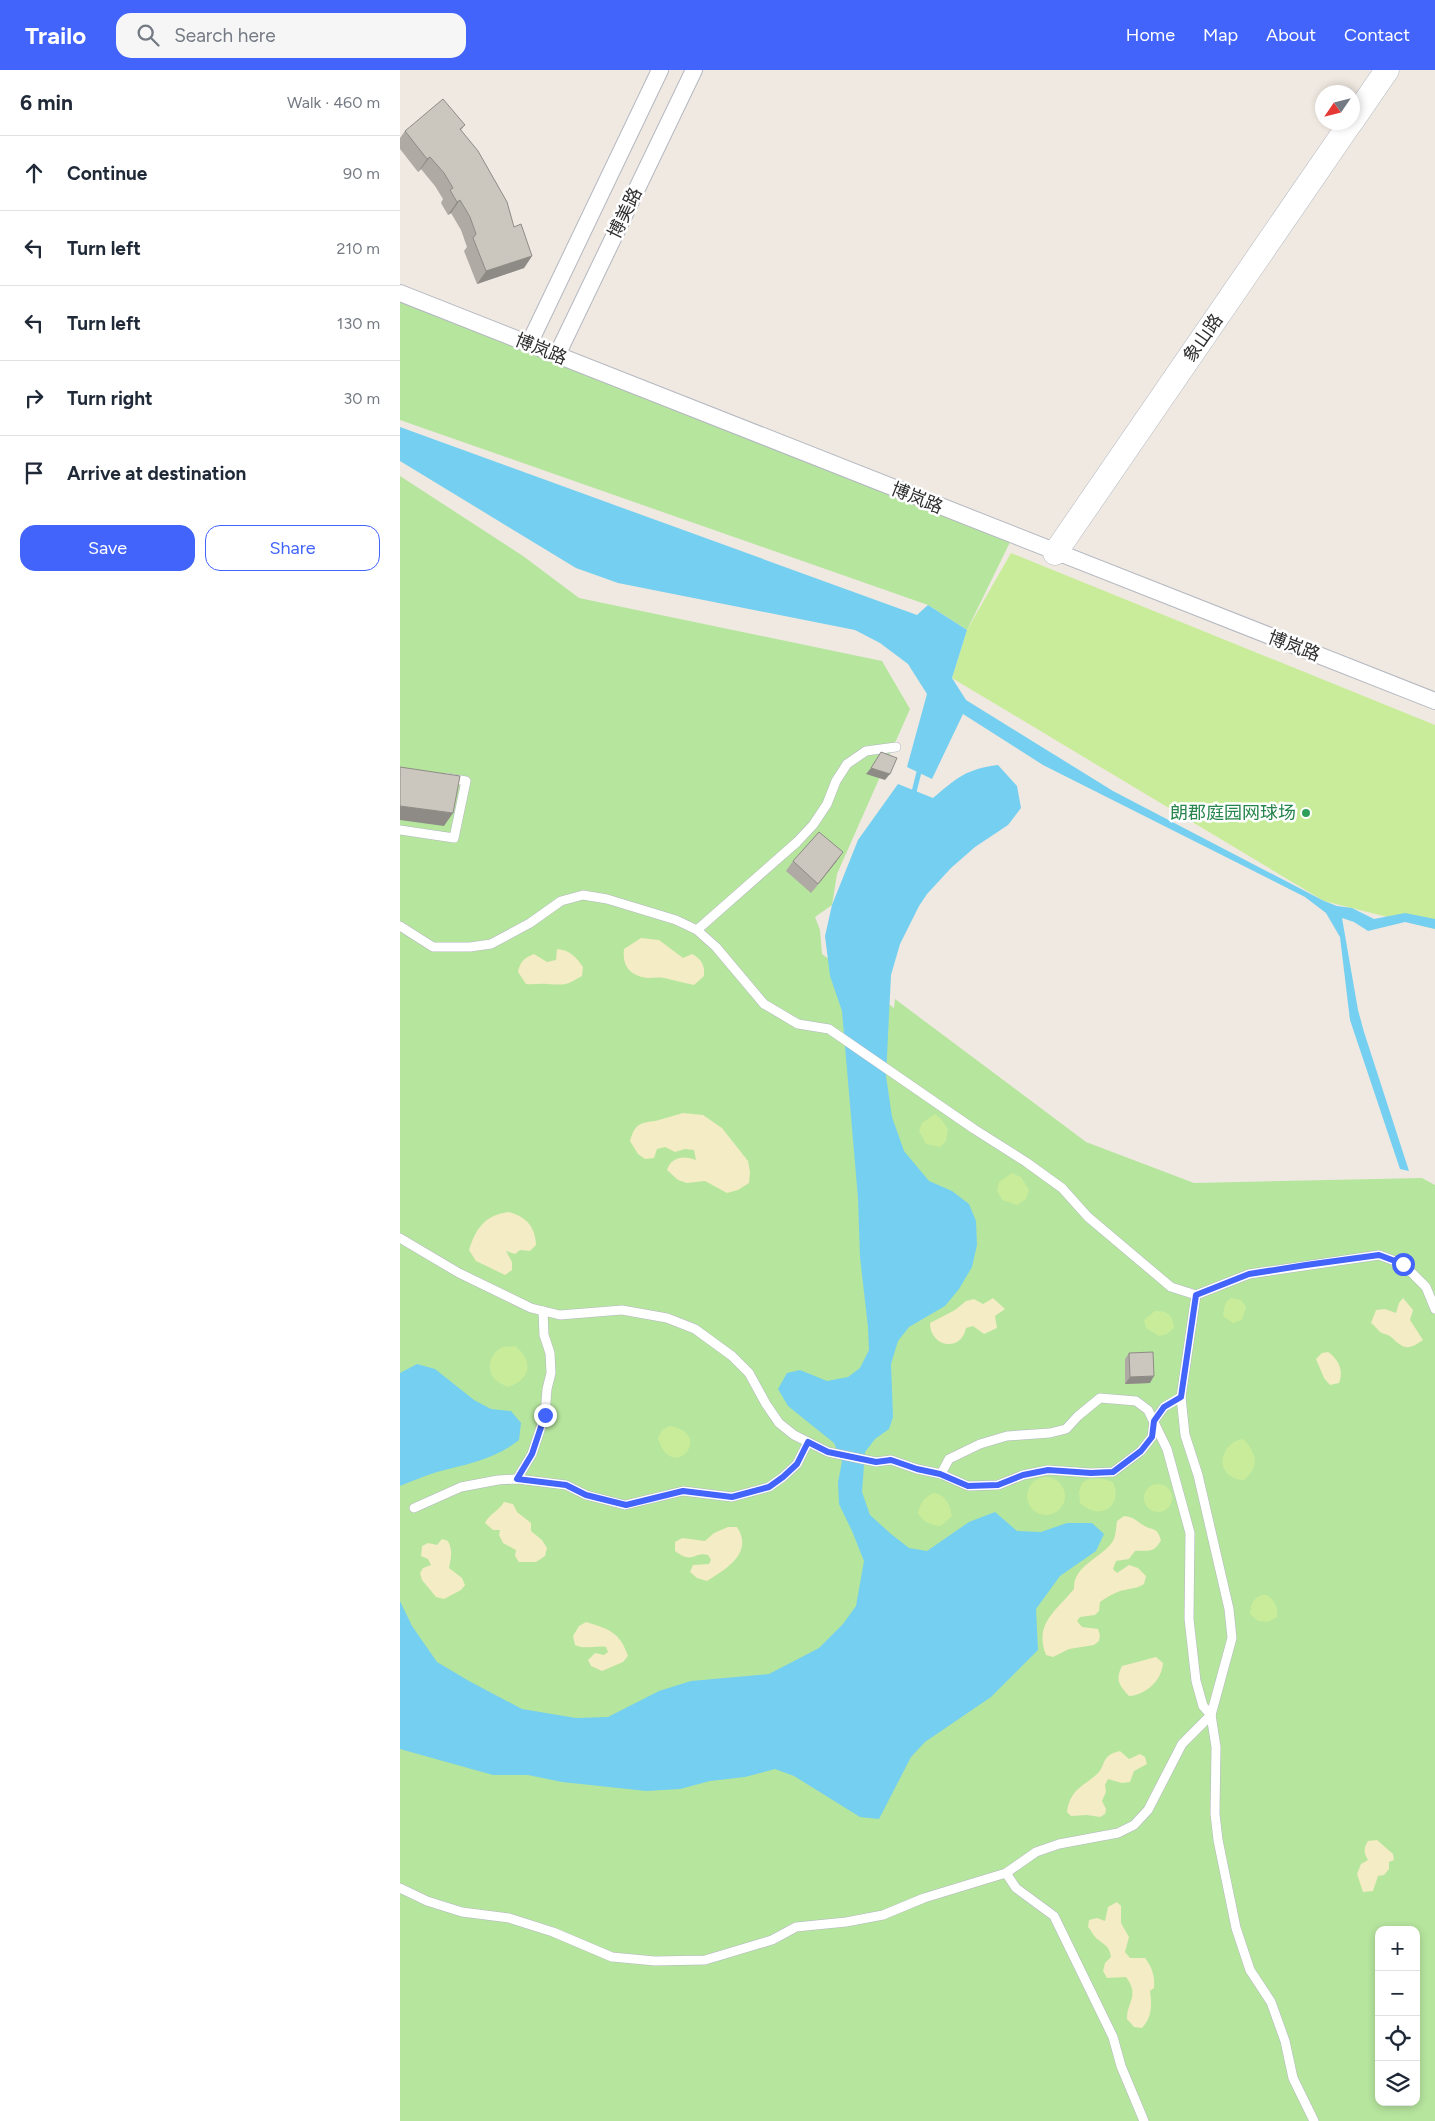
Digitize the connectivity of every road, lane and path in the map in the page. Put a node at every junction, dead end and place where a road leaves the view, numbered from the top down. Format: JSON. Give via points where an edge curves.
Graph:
{"nodes":[{"id":1,"x":660,"y":70,"type":"edge"},
{"id":2,"x":694,"y":70,"type":"edge"},
{"id":3,"x":1387,"y":70,"type":"edge"},
{"id":4,"x":1360,"y":110,"type":"edge"},
{"id":5,"x":1346,"y":130,"type":"edge"},
{"id":6,"x":400,"y":293,"type":"edge"},
{"id":7,"x":529,"y":344,"type":"junction"},
{"id":8,"x":557,"y":355,"type":"junction"},
{"id":9,"x":1055,"y":553,"type":"junction"},
{"id":10,"x":1435,"y":701,"type":"edge"},
{"id":11,"x":896,"y":747,"type":"dead end"},
{"id":12,"x":438,"y":777,"type":"edge"},
{"id":13,"x":400,"y":830,"type":"edge"},
{"id":14,"x":400,"y":926,"type":"edge"},
{"id":15,"x":697,"y":930,"type":"junction"},
{"id":16,"x":400,"y":1238,"type":"edge"},
{"id":17,"x":1196,"y":1295,"type":"junction"},
{"id":18,"x":1435,"y":1309,"type":"edge"},
{"id":19,"x":543,"y":1311,"type":"junction"},
{"id":20,"x":1181,"y":1397,"type":"junction"},
{"id":21,"x":1154,"y":1421,"type":"junction"},
{"id":22,"x":808,"y":1442,"type":"junction"},
{"id":23,"x":940,"y":1474,"type":"junction"},
{"id":24,"x":517,"y":1479,"type":"junction"},
{"id":25,"x":414,"y":1508,"type":"dead end"},
{"id":26,"x":1211,"y":1715,"type":"junction"},
{"id":27,"x":1006,"y":1873,"type":"junction"},
{"id":28,"x":400,"y":1888,"type":"edge"},
{"id":29,"x":1144,"y":2121,"type":"edge"},
{"id":30,"x":1314,"y":2121,"type":"edge"}],
"edges":[{"from":1,"to":7,"type":"street","name":"博美路"},
{"from":2,"to":8,"type":"street","name":"博美路"},
{"from":3,"to":4,"type":"main road","name":"象山路"},
{"from":5,"to":9,"type":"main road","name":"象山路"},
{"from":6,"to":7,"type":"street","name":"博岚路"},
{"from":7,"to":8,"type":"street","name":"博岚路"},
{"from":8,"to":9,"type":"street","name":"博岚路"},
{"from":9,"to":10,"type":"street","name":"博岚路"},
{"from":11,"to":15,"type":"lane","via":[[866,751],[847,764],[813,825]]},
{"from":12,"to":13,"type":"lane","via":[[466,780],[454,838]]},
{"from":14,"to":15,"type":"lane","via":[[432,947],[490,944],[530,923],[561,901],[583,894],[668,917]]},
{"from":15,"to":17,"type":"lane","via":[[716,947],[764,1004],[798,1024],[829,1029],[1062,1188],[1088,1217],[1171,1287]]},
{"from":16,"to":19,"type":"lane","via":[[466,1276]]},
{"from":17,"to":18,"type":"lane","via":[[1249,1274],[1379,1255],[1403,1264],[1426,1287]]},
{"from":17,"to":20,"type":"lane"},
{"from":19,"to":22,"type":"lane","via":[[560,1315],[622,1310],[667,1318],[695,1329],[732,1356],[749,1373],[779,1423]]},
{"from":19,"to":24,"type":"lane","via":[[551,1373],[545,1415],[532,1454]]},
{"from":20,"to":21,"type":"lane","via":[[1164,1407]]},
{"from":20,"to":26,"type":"lane","via":[[1185,1435],[1198,1476],[1229,1609],[1232,1638]]},
{"from":21,"to":23,"type":"lane","via":[[1152,1437],[1141,1451],[1113,1472],[1048,1470],[998,1485],[968,1486]]},
{"from":21,"to":23,"type":"lane","via":[[1148,1410],[1136,1401],[1100,1398],[1066,1429],[1007,1436],[980,1444],[949,1459]]},
{"from":21,"to":26,"type":"lane","via":[[1167,1449],[1190,1533],[1189,1619],[1196,1680],[1203,1706]]},
{"from":22,"to":23,"type":"lane","via":[[828,1452],[876,1462],[891,1460]]},
{"from":22,"to":24,"type":"lane","via":[[797,1464],[783,1477],[769,1487],[732,1497],[683,1491],[626,1505],[586,1495],[566,1485]]},
{"from":24,"to":25,"type":"lane","via":[[461,1487]]},
{"from":26,"to":27,"type":"lane","via":[[1182,1744],[1148,1810],[1134,1825],[1118,1833],[1059,1844],[1036,1852]]},
{"from":26,"to":30,"type":"lane","via":[[1216,1747],[1218,1840],[1236,1928],[1250,1970],[1272,2002],[1293,2078]]},
{"from":27,"to":28,"type":"lane","via":[[924,1898],[883,1915],[796,1927],[772,1940],[705,1960],[654,1961],[612,1957],[553,1932],[509,1918],[462,1912]]},
{"from":27,"to":29,"type":"lane","via":[[1016,1888],[1054,1916],[1113,2037],[1121,2066]]}]}
